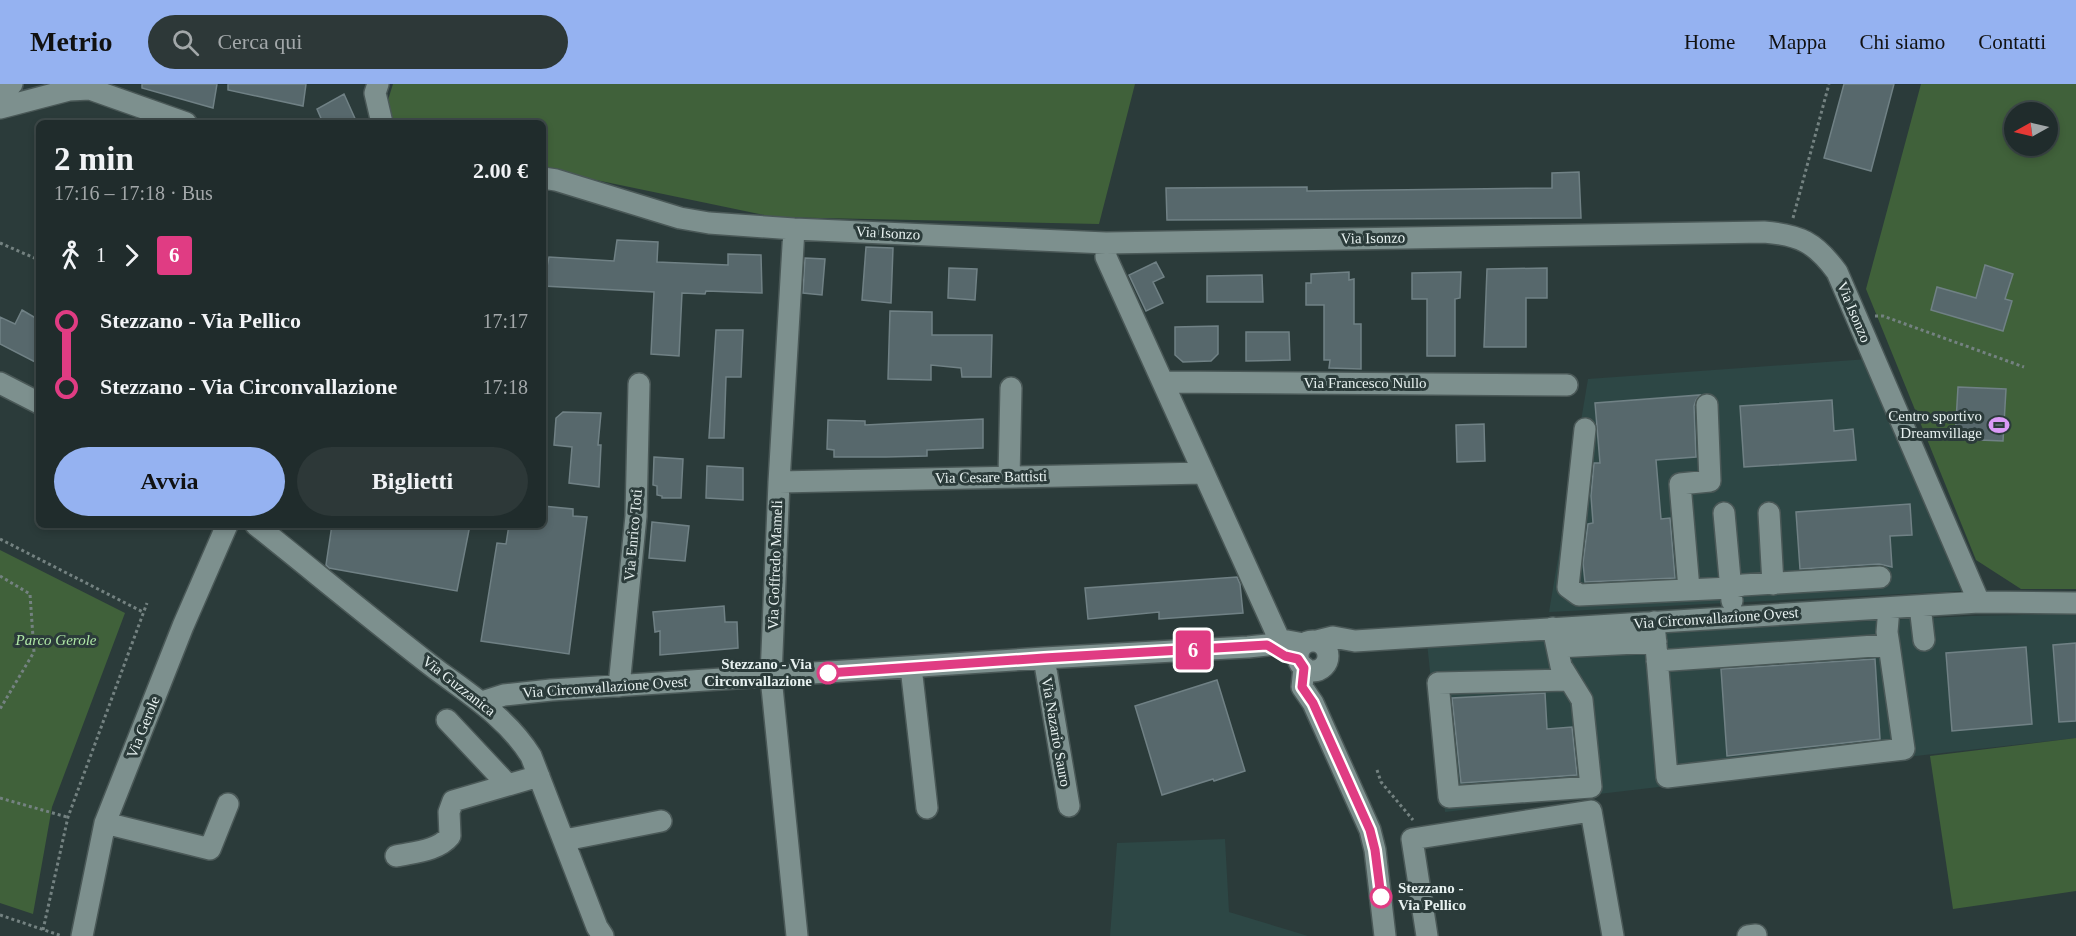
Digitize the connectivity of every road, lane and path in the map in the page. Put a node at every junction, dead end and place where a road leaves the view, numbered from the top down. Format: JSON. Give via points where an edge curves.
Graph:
{"nodes":[{"id":1,"x":12,"y":84,"type":"edge"},
{"id":2,"x":1829,"y":84,"type":"edge"},
{"id":3,"x":91,"y":86,"type":"edge"},
{"id":4,"x":374,"y":87,"type":"edge"},
{"id":5,"x":0,"y":93,"type":"edge"},
{"id":6,"x":0,"y":108,"type":"edge"},
{"id":7,"x":178,"y":120,"type":"edge"},
{"id":8,"x":381,"y":120,"type":"edge"},
{"id":9,"x":546,"y":178,"type":"edge"},
{"id":10,"x":794,"y":229,"type":"junction"},
{"id":11,"x":1788,"y":234,"type":"junction"},
{"id":12,"x":0,"y":243,"type":"edge"},
{"id":13,"x":1106,"y":243,"type":"junction"},
{"id":14,"x":36,"y":259,"type":"edge"},
{"id":15,"x":1856,"y":316,"type":"junction"},
{"id":16,"x":2024,"y":367,"type":"dead end"},
{"id":17,"x":1164,"y":382,"type":"junction"},
{"id":18,"x":0,"y":383,"type":"edge"},
{"id":19,"x":639,"y":384,"type":"dead end"},
{"id":20,"x":1567,"y":385,"type":"dead end"},
{"id":21,"x":1011,"y":388,"type":"dead end"},
{"id":22,"x":36,"y":401,"type":"edge"},
{"id":23,"x":1707,"y":405,"type":"dead end"},
{"id":24,"x":1585,"y":429,"type":"dead end"},
{"id":25,"x":1204,"y":473,"type":"junction"},
{"id":26,"x":1009,"y":477,"type":"junction"},
{"id":27,"x":778,"y":482,"type":"junction"},
{"id":28,"x":1724,"y":513,"type":"dead end"},
{"id":29,"x":1768,"y":513,"type":"dead end"},
{"id":30,"x":226,"y":528,"type":"edge"},
{"id":31,"x":260,"y":528,"type":"edge"},
{"id":32,"x":0,"y":539,"type":"edge"},
{"id":33,"x":0,"y":576,"type":"edge"},
{"id":34,"x":1880,"y":577,"type":"dead end"},
{"id":35,"x":1773,"y":584,"type":"junction"},
{"id":36,"x":1730,"y":588,"type":"junction"},
{"id":37,"x":1689,"y":589,"type":"junction"},
{"id":38,"x":1979,"y":602,"type":"junction"},
{"id":39,"x":147,"y":603,"type":"dead end"},
{"id":40,"x":2076,"y":603,"type":"edge"},
{"id":41,"x":1920,"y":606,"type":"junction"},
{"id":42,"x":1889,"y":608,"type":"junction"},
{"id":43,"x":143,"y":612,"type":"junction"},
{"id":44,"x":1733,"y":617,"type":"junction"},
{"id":45,"x":1555,"y":637,"type":"junction"},
{"id":46,"x":1924,"y":640,"type":"dead end"},
{"id":47,"x":1655,"y":642,"type":"junction"},
{"id":48,"x":1273,"y":643,"type":"junction"},
{"id":49,"x":1889,"y":645,"type":"junction"},
{"id":50,"x":1312,"y":657,"type":"junction"},
{"id":51,"x":1044,"y":658,"type":"junction"},
{"id":52,"x":911,"y":667,"type":"junction"},
{"id":53,"x":771,"y":677,"type":"junction"},
{"id":54,"x":1568,"y":680,"type":"junction"},
{"id":55,"x":619,"y":686,"type":"junction"},
{"id":56,"x":482,"y":702,"type":"junction"},
{"id":57,"x":0,"y":710,"type":"edge"},
{"id":58,"x":447,"y":720,"type":"dead end"},
{"id":59,"x":1377,"y":770,"type":"dead end"},
{"id":60,"x":539,"y":776,"type":"junction"},
{"id":61,"x":508,"y":785,"type":"junction"},
{"id":62,"x":0,"y":798,"type":"edge"},
{"id":63,"x":228,"y":804,"type":"dead end"},
{"id":64,"x":1069,"y":806,"type":"dead end"},
{"id":65,"x":927,"y":808,"type":"dead end"},
{"id":66,"x":68,"y":817,"type":"junction"},
{"id":67,"x":661,"y":821,"type":"dead end"},
{"id":68,"x":105,"y":823,"type":"junction"},
{"id":69,"x":1420,"y":838,"type":"junction"},
{"id":70,"x":564,"y":840,"type":"junction"},
{"id":71,"x":396,"y":856,"type":"dead end"},
{"id":72,"x":0,"y":915,"type":"edge"},
{"id":73,"x":43,"y":930,"type":"junction"},
{"id":74,"x":62,"y":936,"type":"edge"},
{"id":75,"x":82,"y":936,"type":"edge"},
{"id":76,"x":603,"y":936,"type":"edge"},
{"id":77,"x":797,"y":936,"type":"edge"},
{"id":78,"x":1385,"y":936,"type":"edge"},
{"id":79,"x":1427,"y":936,"type":"edge"},
{"id":80,"x":1613,"y":936,"type":"edge"}],
"edges":[{"from":1,"to":5,"type":"street"},
{"from":2,"to":11,"type":"path"},
{"from":3,"to":6,"type":"street"},
{"from":3,"to":7,"type":"street"},
{"from":4,"to":8,"type":"street"},
{"from":9,"to":10,"type":"street","name":"Via Isonzo","via":[[680,218]]},
{"from":10,"to":13,"type":"street","name":"Via Isonzo"},
{"from":10,"to":27,"type":"street","name":"Via Goffredo Mameli"},
{"from":11,"to":13,"type":"street","name":"Via Isonzo"},
{"from":11,"to":15,"type":"street","name":"Via Isonzo","via":[[1824,254],[1837,272]]},
{"from":12,"to":14,"type":"path"},
{"from":13,"to":17,"type":"street","via":[[1106,257]]},
{"from":15,"to":16,"type":"path","via":[[1883,316]]},
{"from":15,"to":38,"type":"street","name":"Via Isonzo"},
{"from":17,"to":20,"type":"street","name":"Via Francesco Nullo"},
{"from":17,"to":25,"type":"street"},
{"from":18,"to":22,"type":"street"},
{"from":19,"to":55,"type":"street","name":"Via Enrico Toti","via":[[636,516]]},
{"from":21,"to":26,"type":"street"},
{"from":23,"to":37,"type":"street","via":[[1710,481],[1680,484]]},
{"from":24,"to":37,"type":"street","via":[[1568,587],[1579,595]]},
{"from":25,"to":26,"type":"street","name":"Via Cesare Battisti"},
{"from":25,"to":48,"type":"street"},
{"from":26,"to":27,"type":"street","name":"Via Cesare Battisti"},
{"from":27,"to":53,"type":"street","name":"Via Goffredo Mameli"},
{"from":28,"to":36,"type":"street"},
{"from":29,"to":35,"type":"street"},
{"from":30,"to":68,"type":"street","name":"Via Gerole"},
{"from":31,"to":56,"type":"street","name":"Via Guzzanica"},
{"from":32,"to":43,"type":"path"},
{"from":33,"to":57,"type":"path","via":[[30,594],[34,652]]},
{"from":34,"to":35,"type":"street"},
{"from":35,"to":36,"type":"street"},
{"from":36,"to":37,"type":"street"},
{"from":36,"to":44,"type":"street"},
{"from":38,"to":40,"type":"street","name":"Via Circonvallazione Ovest"},
{"from":38,"to":41,"type":"street","name":"Via Circonvallazione Ovest"},
{"from":39,"to":43,"type":"path"},
{"from":41,"to":42,"type":"street","name":"Via Circonvallazione Ovest"},
{"from":41,"to":46,"type":"street"},
{"from":42,"to":44,"type":"street","name":"Via Circonvallazione Ovest"},
{"from":42,"to":49,"type":"street"},
{"from":43,"to":66,"type":"path"},
{"from":44,"to":47,"type":"street","name":"Via Circonvallazione Ovest"},
{"from":45,"to":47,"type":"street","name":"Via Circonvallazione Ovest"},
{"from":45,"to":50,"type":"street","name":"Via Circonvallazione Ovest","via":[[1355,641],[1333,637]]},
{"from":45,"to":54,"type":"street"},
{"from":47,"to":49,"type":"street"},
{"from":47,"to":49,"type":"street","via":[[1667,777],[1904,749]]},
{"from":48,"to":50,"type":"street","name":"Via Circonvallazione Ovest"},
{"from":48,"to":51,"type":"street","name":"Via Circonvallazione Ovest"},
{"from":50,"to":78,"type":"street","via":[[1324,680],[1313,703],[1370,830]]},
{"from":51,"to":52,"type":"street","name":"Via Circonvallazione Ovest"},
{"from":51,"to":64,"type":"street","name":"Via Nazario Sauro"},
{"from":52,"to":53,"type":"street","name":"Via Circonvallazione Ovest"},
{"from":52,"to":65,"type":"street"},
{"from":53,"to":55,"type":"street","name":"Via Circonvallazione Ovest"},
{"from":53,"to":77,"type":"street","name":"Via Goffredo Mameli"},
{"from":54,"to":54,"type":"street","via":[[1582,700],[1591,787],[1449,797],[1438,683]]},
{"from":55,"to":56,"type":"street","name":"Via Circonvallazione Ovest","via":[[504,695]]},
{"from":56,"to":60,"type":"street","name":"Via Guzzanica","via":[[522,741]]},
{"from":58,"to":61,"type":"street"},
{"from":59,"to":69,"type":"path","via":[[1382,782],[1417,824]]},
{"from":60,"to":61,"type":"street"},
{"from":60,"to":70,"type":"street","name":"Via Guzzanica"},
{"from":61,"to":71,"type":"street","via":[[453,801],[447,840],[440,846]]},
{"from":62,"to":66,"type":"path"},
{"from":63,"to":68,"type":"street","via":[[210,849]]},
{"from":66,"to":73,"type":"path"},
{"from":67,"to":70,"type":"street"},
{"from":68,"to":75,"type":"street","name":"Via Gerole"},
{"from":69,"to":79,"type":"street","via":[[1412,839]]},
{"from":69,"to":80,"type":"street","via":[[1591,811]]},
{"from":70,"to":76,"type":"street","name":"Via Guzzanica"},
{"from":72,"to":73,"type":"path"},
{"from":73,"to":74,"type":"path"}]}
